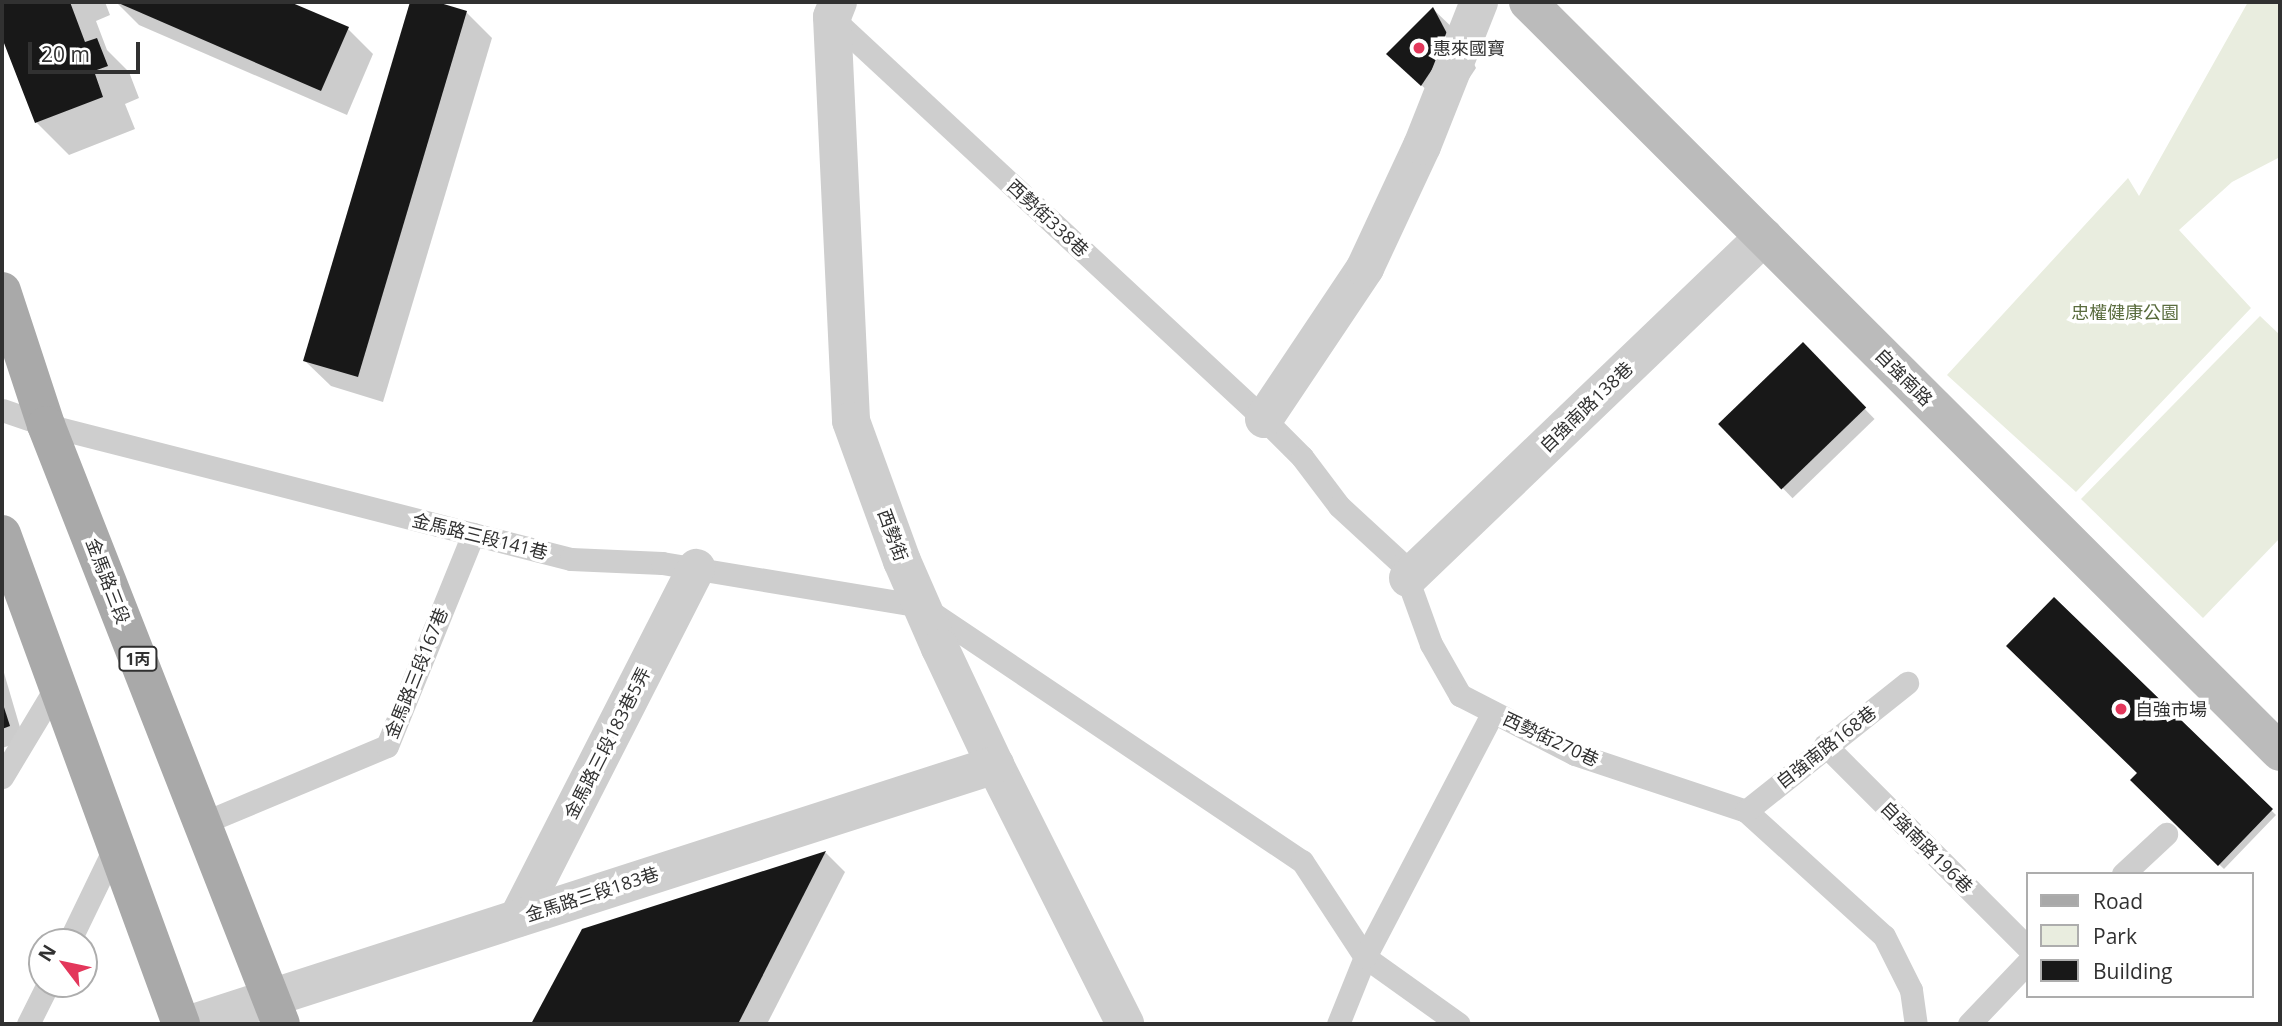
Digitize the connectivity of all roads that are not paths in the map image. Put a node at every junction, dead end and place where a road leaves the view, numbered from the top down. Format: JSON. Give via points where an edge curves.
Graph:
{"nodes":[{"id":1,"x":1479,"y":2,"type":"edge"},
{"id":2,"x":1528,"y":2,"type":"edge"},
{"id":3,"x":829,"y":7,"type":"edge"},
{"id":4,"x":1763,"y":237,"type":"junction"},
{"id":5,"x":2,"y":291,"type":"edge"},
{"id":6,"x":2,"y":410,"type":"edge"},
{"id":7,"x":1264,"y":419,"type":"junction"},
{"id":8,"x":46,"y":425,"type":"junction"},
{"id":9,"x":2,"y":534,"type":"edge"},
{"id":10,"x":473,"y":534,"type":"junction"},
{"id":11,"x":696,"y":568,"type":"junction"},
{"id":12,"x":1408,"y":578,"type":"junction"},
{"id":13,"x":922,"y":606,"type":"junction"},
{"id":14,"x":1907,"y":683,"type":"dead end"},
{"id":15,"x":56,"y":687,"type":"junction"},
{"id":16,"x":1493,"y":712,"type":"junction"},
{"id":17,"x":1825,"y":746,"type":"junction"},
{"id":18,"x":2280,"y":752,"type":"edge"},
{"id":19,"x":995,"y":765,"type":"junction"},
{"id":20,"x":2,"y":777,"type":"edge"},
{"id":21,"x":1746,"y":811,"type":"junction"},
{"id":22,"x":203,"y":823,"type":"junction"},
{"id":23,"x":2166,"y":834,"type":"dead end"},
{"id":24,"x":115,"y":847,"type":"junction"},
{"id":25,"x":2125,"y":872,"type":"edge"},
{"id":26,"x":518,"y":918,"type":"junction"},
{"id":27,"x":76,"y":928,"type":"edge"},
{"id":28,"x":2026,"y":945,"type":"edge"},
{"id":29,"x":1365,"y":957,"type":"junction"},
{"id":30,"x":2026,"y":964,"type":"edge"},
{"id":31,"x":41,"y":998,"type":"edge"},
{"id":32,"x":276,"y":1011,"type":"edge"},
{"id":33,"x":29,"y":1024,"type":"edge"},
{"id":34,"x":181,"y":1024,"type":"edge"},
{"id":35,"x":190,"y":1024,"type":"edge"},
{"id":36,"x":1125,"y":1024,"type":"edge"},
{"id":37,"x":1338,"y":1024,"type":"edge"},
{"id":38,"x":1459,"y":1024,"type":"edge"},
{"id":39,"x":1916,"y":1024,"type":"edge"},
{"id":40,"x":1969,"y":1024,"type":"edge"}],
"edges":[{"from":1,"to":7,"type":"street","via":[[1422,146],[1365,268]]},
{"from":2,"to":4,"type":"street","name":"自強南路"},
{"from":3,"to":7,"type":"lane","name":"西勢街338巷"},
{"from":3,"to":13,"type":"street","name":"西勢街","via":[[850,421]]},
{"from":4,"to":12,"type":"street","name":"自強南路138巷"},
{"from":4,"to":18,"type":"street","name":"自強南路"},
{"from":5,"to":8,"type":"main road","name":"金馬路三段","number":"1丙"},
{"from":6,"to":8,"type":"lane","name":"金馬路三段141巷"},
{"from":7,"to":12,"type":"lane","name":"西勢街270巷","via":[[1302,457],[1339,506],[1402,564]]},
{"from":8,"to":10,"type":"lane","name":"金馬路三段141巷"},
{"from":8,"to":22,"type":"main road","name":"金馬路三段","number":"1丙"},
{"from":9,"to":15,"type":"main road"},
{"from":10,"to":11,"type":"lane","name":"金馬路三段141巷","via":[[571,559]]},
{"from":10,"to":22,"type":"lane","name":"金馬路三段167巷","via":[[387,746]]},
{"from":11,"to":13,"type":"lane","name":"金馬路三段141巷"},
{"from":11,"to":26,"type":"street","name":"金馬路三段183巷5弄"},
{"from":12,"to":16,"type":"lane","name":"西勢街270巷","via":[[1431,644],[1460,695]]},
{"from":13,"to":19,"type":"street","name":"西勢街"},
{"from":13,"to":29,"type":"lane","via":[[1302,861]]},
{"from":14,"to":17,"type":"lane","name":"自強南路168巷"},
{"from":15,"to":20,"type":"lane"},
{"from":15,"to":24,"type":"main road"},
{"from":16,"to":21,"type":"lane","name":"西勢街270巷","via":[[1575,754]]},
{"from":16,"to":29,"type":"lane"},
{"from":17,"to":21,"type":"lane","name":"自強南路168巷"},
{"from":17,"to":28,"type":"lane","name":"自強南路196巷"},
{"from":19,"to":26,"type":"street","name":"金馬路三段183巷"},
{"from":19,"to":36,"type":"street","name":"西勢街"},
{"from":21,"to":39,"type":"lane","name":"西勢街270巷","via":[[1884,936],[1912,990]]},
{"from":22,"to":32,"type":"main road","name":"金馬路三段","number":"1丙"},
{"from":23,"to":25,"type":"lane"},
{"from":24,"to":27,"type":"lane"},
{"from":24,"to":34,"type":"main road"},
{"from":26,"to":32,"type":"street","name":"金馬路三段183巷"},
{"from":29,"to":37,"type":"lane"},
{"from":29,"to":38,"type":"lane"},
{"from":30,"to":40,"type":"lane"},
{"from":31,"to":33,"type":"lane"},
{"from":32,"to":35,"type":"street","name":"金馬路三段183巷"}]}
